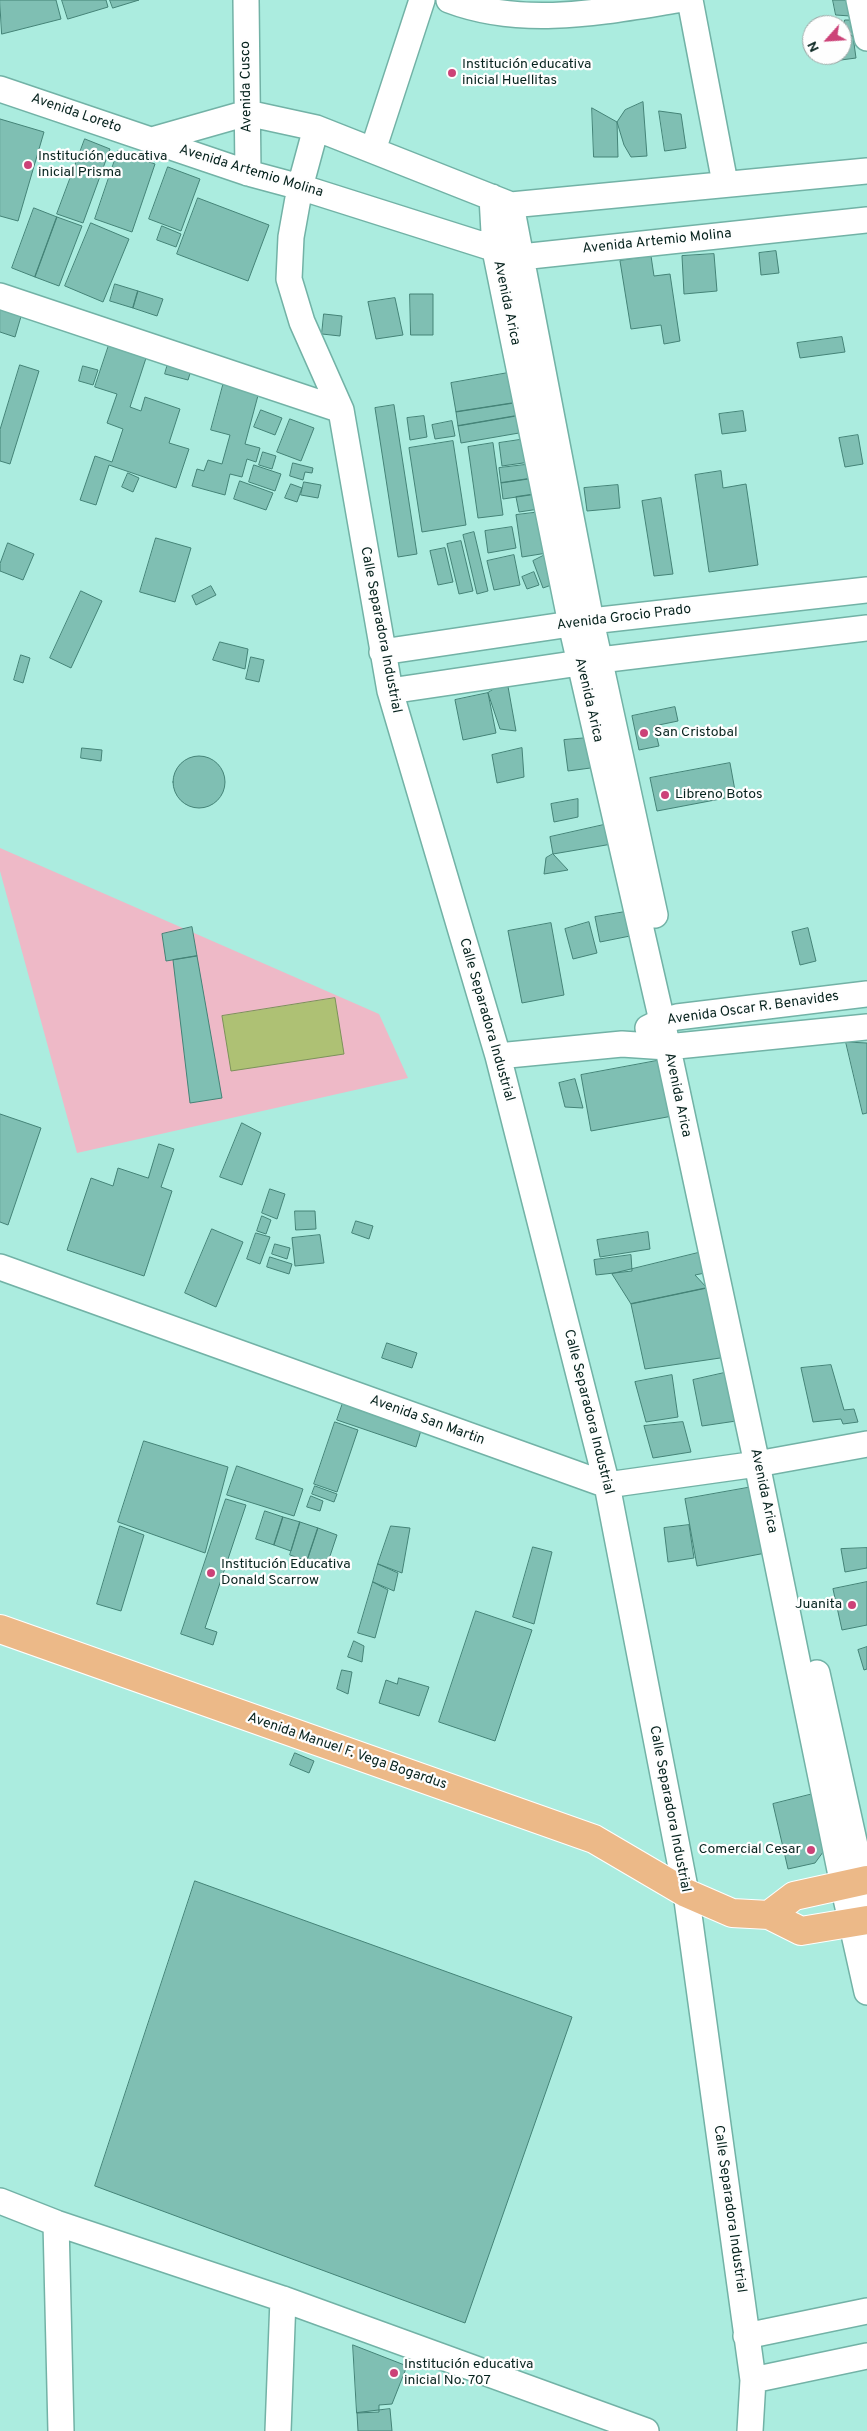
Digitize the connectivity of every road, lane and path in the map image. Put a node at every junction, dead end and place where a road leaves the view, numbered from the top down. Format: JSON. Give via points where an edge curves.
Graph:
{"nodes":[{"id":1,"x":246,"y":0,"type":"edge"},
{"id":2,"x":422,"y":0,"type":"edge"},
{"id":3,"x":450,"y":0,"type":"edge"},
{"id":4,"x":677,"y":0,"type":"edge"},
{"id":5,"x":690,"y":0,"type":"edge"},
{"id":6,"x":862,"y":5,"type":"edge"},
{"id":7,"x":867,"y":38,"type":"edge"},
{"id":8,"x":0,"y":89,"type":"edge"},
{"id":9,"x":247,"y":113,"type":"junction"},
{"id":10,"x":316,"y":128,"type":"junction"},
{"id":11,"x":152,"y":140,"type":"junction"},
{"id":12,"x":373,"y":150,"type":"junction"},
{"id":13,"x":867,"y":171,"type":"edge"},
{"id":14,"x":248,"y":173,"type":"junction"},
{"id":15,"x":725,"y":183,"type":"junction"},
{"id":16,"x":300,"y":187,"type":"junction"},
{"id":17,"x":501,"y":201,"type":"junction"},
{"id":18,"x":867,"y":220,"type":"edge"},
{"id":19,"x":495,"y":250,"type":"junction"},
{"id":20,"x":520,"y":257,"type":"junction"},
{"id":21,"x":0,"y":296,"type":"edge"},
{"id":22,"x":340,"y":410,"type":"junction"},
{"id":23,"x":867,"y":590,"type":"edge"},
{"id":24,"x":581,"y":622,"type":"junction"},
{"id":25,"x":867,"y":628,"type":"edge"},
{"id":26,"x":382,"y":652,"type":"junction"},
{"id":27,"x":590,"y":662,"type":"junction"},
{"id":28,"x":390,"y":691,"type":"junction"},
{"id":29,"x":867,"y":994,"type":"edge"},
{"id":30,"x":670,"y":1019,"type":"junction"},
{"id":31,"x":867,"y":1026,"type":"edge"},
{"id":32,"x":622,"y":1044,"type":"junction"},
{"id":33,"x":674,"y":1046,"type":"junction"},
{"id":34,"x":498,"y":1056,"type":"junction"},
{"id":35,"x":0,"y":1267,"type":"edge"},
{"id":36,"x":867,"y":1444,"type":"edge"},
{"id":37,"x":764,"y":1463,"type":"junction"},
{"id":38,"x":607,"y":1485,"type":"junction"},
{"id":39,"x":0,"y":1629,"type":"edge"},
{"id":40,"x":860,"y":1886,"type":"edge"},
{"id":41,"x":686,"y":1893,"type":"junction"},
{"id":42,"x":770,"y":1915,"type":"junction"},
{"id":43,"x":859,"y":1921,"type":"edge"},
{"id":44,"x":867,"y":1992,"type":"edge"},
{"id":45,"x":0,"y":2201,"type":"edge"},
{"id":46,"x":56,"y":2223,"type":"junction"},
{"id":47,"x":283,"y":2298,"type":"junction"},
{"id":48,"x":867,"y":2311,"type":"edge"},
{"id":49,"x":746,"y":2336,"type":"junction"},
{"id":50,"x":867,"y":2356,"type":"edge"},
{"id":51,"x":752,"y":2380,"type":"junction"},
{"id":52,"x":61,"y":2431,"type":"edge"},
{"id":53,"x":278,"y":2431,"type":"edge"},
{"id":54,"x":646,"y":2431,"type":"edge"},
{"id":55,"x":750,"y":2431,"type":"edge"}],
"edges":[{"from":1,"to":9,"type":"street","name":"Avenida Cusco"},
{"from":2,"to":12,"type":"street"},
{"from":3,"to":4,"type":"street","via":[[477,10],[547,16],[592,14]]},
{"from":5,"to":15,"type":"street"},
{"from":6,"to":7,"type":"street"},
{"from":8,"to":11,"type":"street","name":"Avenida Loreto"},
{"from":9,"to":10,"type":"street","name":"Avenida Artemio Molina"},
{"from":9,"to":11,"type":"street","name":"Avenida Artemio Molina"},
{"from":9,"to":14,"type":"street","name":"Avenida Cusco"},
{"from":10,"to":12,"type":"street","name":"Avenida Artemio Molina"},
{"from":10,"to":16,"type":"street","name":"Calle Separadora Industrial"},
{"from":11,"to":14,"type":"street","name":"Avenida Artemio Molina"},
{"from":12,"to":17,"type":"street","name":"Avenida Artemio Molina"},
{"from":13,"to":15,"type":"street","name":"Avenida Artemio Molina"},
{"from":14,"to":16,"type":"street","name":"Avenida Artemio Molina"},
{"from":15,"to":17,"type":"street","name":"Avenida Artemio Molina"},
{"from":16,"to":19,"type":"street","name":"Avenida Artemio Molina"},
{"from":16,"to":22,"type":"street","name":"Calle Separadora Industrial","via":[[291,237],[290,279],[302,322]]},
{"from":17,"to":19,"type":"street","name":"Avenida Arica"},
{"from":17,"to":20,"type":"street","name":"Avenida Arica"},
{"from":18,"to":20,"type":"street","name":"Avenida Artemio Molina"},
{"from":19,"to":20,"type":"street","name":"Avenida Artemio Molina"},
{"from":19,"to":24,"type":"street","name":"Avenida Arica"},
{"from":20,"to":24,"type":"street","name":"Avenida Arica"},
{"from":21,"to":22,"type":"street"},
{"from":22,"to":26,"type":"street","name":"Calle Separadora Industrial"},
{"from":23,"to":24,"type":"street","name":"Avenida Grocio Prado"},
{"from":24,"to":26,"type":"street","name":"Avenida Grocio Prado"},
{"from":24,"to":27,"type":"street","name":"Avenida Arica"},
{"from":25,"to":27,"type":"street"},
{"from":26,"to":28,"type":"street","name":"Calle Separadora Industrial"},
{"from":27,"to":28,"type":"street"},
{"from":27,"to":30,"type":"street","name":"Avenida Arica"},
{"from":28,"to":34,"type":"street","name":"Calle Separadora Industrial"},
{"from":29,"to":30,"type":"street","name":"Avenida Oscar R. Benavides"},
{"from":30,"to":32,"type":"street","name":"Avenida Oscar R. Benavides"},
{"from":30,"to":33,"type":"street","name":"Avenida Arica"},
{"from":31,"to":33,"type":"street","name":"Avenida Oscar R. Benavides"},
{"from":32,"to":33,"type":"street","name":"Avenida Oscar R. Benavides"},
{"from":32,"to":34,"type":"street"},
{"from":33,"to":37,"type":"street","name":"Avenida Arica"},
{"from":34,"to":38,"type":"street","name":"Calle Separadora Industrial"},
{"from":35,"to":38,"type":"street","name":"Avenida San Martin"},
{"from":36,"to":37,"type":"street","name":"Avenida San Martin"},
{"from":37,"to":38,"type":"street","name":"Avenida San Martin"},
{"from":37,"to":40,"type":"street","name":"Avenida Arica"},
{"from":38,"to":41,"type":"street","name":"Calle Separadora Industrial"},
{"from":39,"to":41,"type":"main road","name":"Avenida Manuel F. Vega Bogardus","via":[[594,1839]]},
{"from":40,"to":42,"type":"main road","via":[[794,1896]]},
{"from":40,"to":43,"type":"street","name":"Avenida Arica"},
{"from":41,"to":42,"type":"main road","name":"Avenida Manuel F. Vega Bogardus","via":[[732,1913]]},
{"from":41,"to":49,"type":"street","name":"Calle Separadora Industrial"},
{"from":42,"to":43,"type":"main road","via":[[801,1932]]},
{"from":43,"to":44,"type":"street","name":"Avenida Arica"},
{"from":45,"to":46,"type":"street"},
{"from":46,"to":47,"type":"street"},
{"from":46,"to":52,"type":"street"},
{"from":47,"to":53,"type":"street"},
{"from":47,"to":54,"type":"street"},
{"from":48,"to":49,"type":"street"},
{"from":49,"to":51,"type":"street","name":"Calle Separadora Industrial"},
{"from":50,"to":51,"type":"street"},
{"from":51,"to":55,"type":"street","name":"Calle Separadora Industrial"}]}
